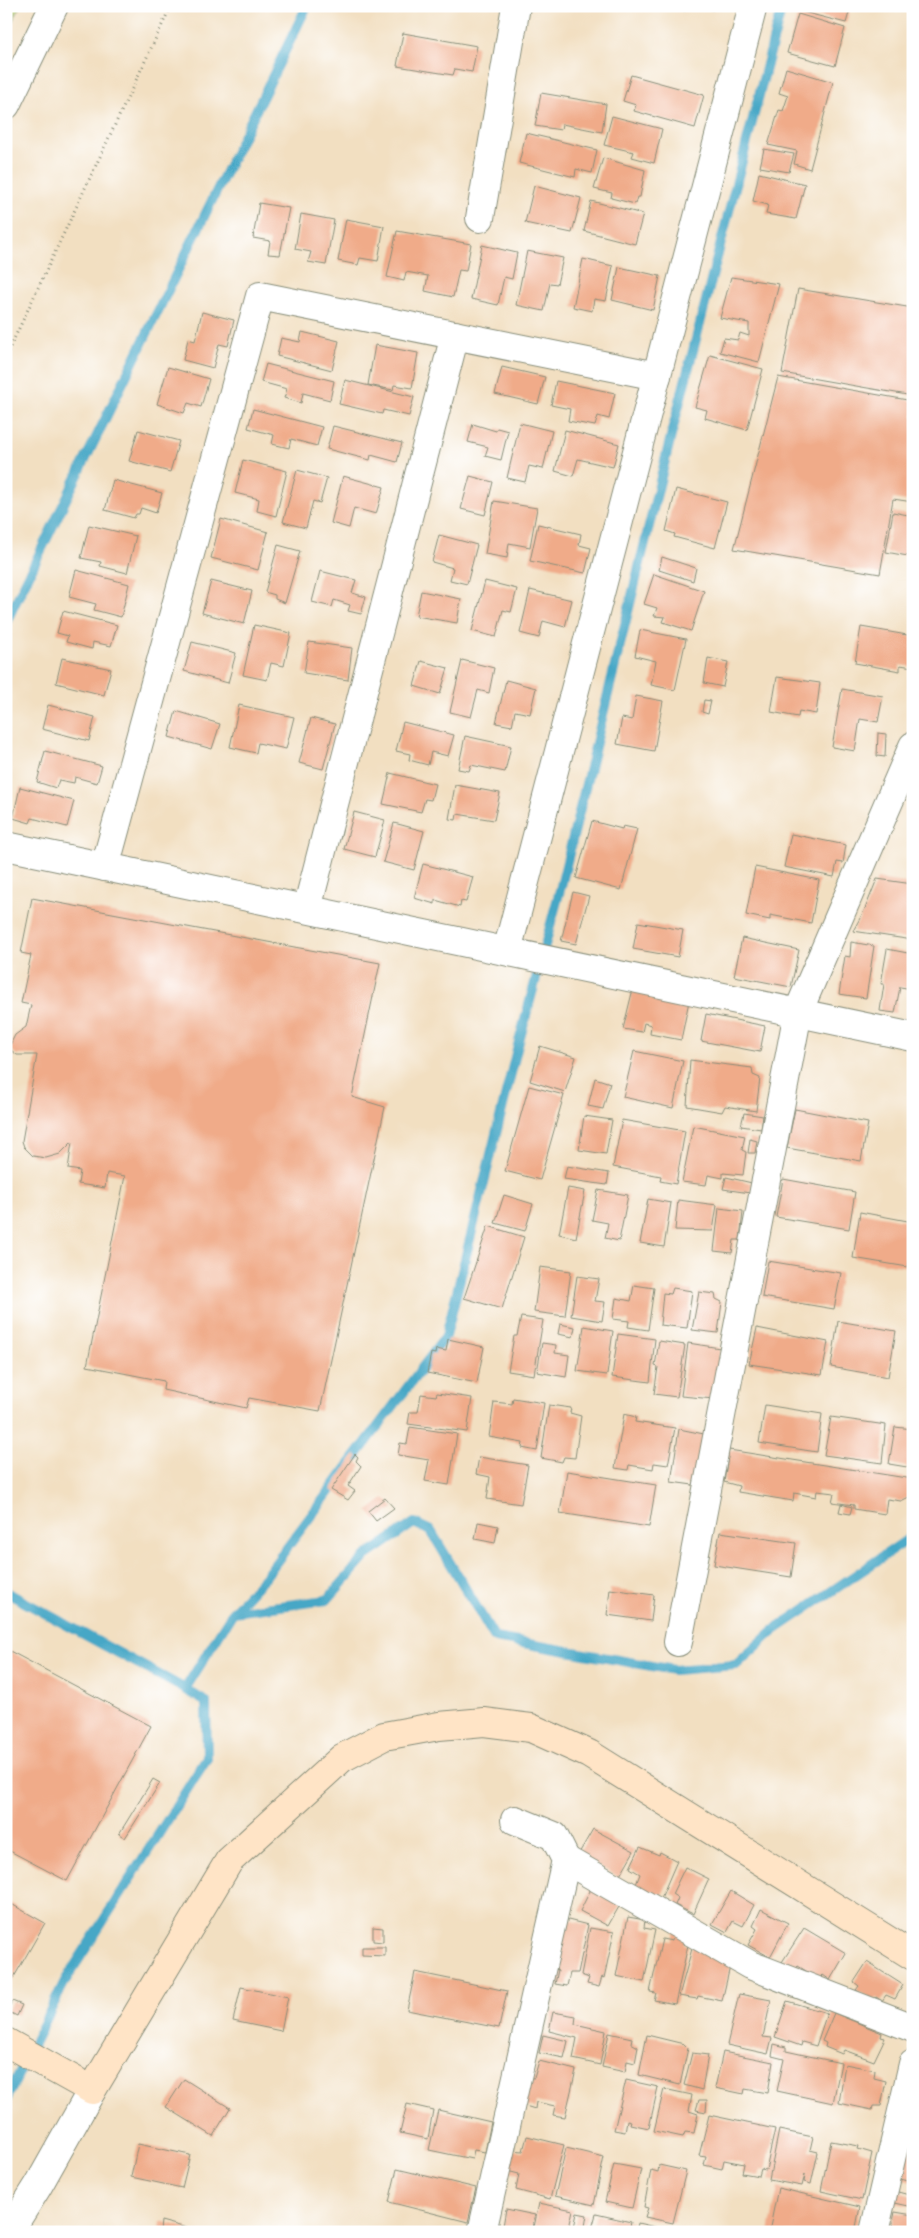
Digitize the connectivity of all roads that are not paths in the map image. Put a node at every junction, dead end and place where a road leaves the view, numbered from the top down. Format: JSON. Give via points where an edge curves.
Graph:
{"nodes":[{"id":1,"x":54,"y":6,"type":"edge"},
{"id":2,"x":516,"y":6,"type":"edge"},
{"id":3,"x":754,"y":6,"type":"edge"},
{"id":4,"x":6,"y":105,"type":"edge"},
{"id":5,"x":480,"y":218,"type":"dead end"},
{"id":6,"x":455,"y":335,"type":"junction"},
{"id":7,"x":657,"y":376,"type":"junction"},
{"id":8,"x":913,"y":746,"type":"edge"},
{"id":9,"x":6,"y":846,"type":"edge"},
{"id":10,"x":105,"y":867,"type":"junction"},
{"id":11,"x":306,"y":909,"type":"junction"},
{"id":12,"x":507,"y":951,"type":"junction"},
{"id":13,"x":798,"y":1012,"type":"junction"},
{"id":14,"x":913,"y":1037,"type":"edge"},
{"id":15,"x":678,"y":1642,"type":"dead end"},
{"id":16,"x":515,"y":1820,"type":"dead end"},
{"id":17,"x":566,"y":1860,"type":"junction"},
{"id":18,"x":913,"y":1956,"type":"edge"},
{"id":19,"x":913,"y":2028,"type":"edge"},
{"id":20,"x":6,"y":2042,"type":"edge"},
{"id":21,"x":913,"y":2064,"type":"edge"},
{"id":22,"x":92,"y":2090,"type":"junction"},
{"id":23,"x":9,"y":2232,"type":"edge"},
{"id":24,"x":482,"y":2232,"type":"edge"},
{"id":25,"x":874,"y":2232,"type":"edge"}],
"edges":[{"from":1,"to":4,"type":"street"},
{"from":2,"to":5,"type":"street"},
{"from":3,"to":7,"type":"street"},
{"from":6,"to":7,"type":"street"},
{"from":6,"to":10,"type":"street","via":[[260,296]]},
{"from":6,"to":11,"type":"street"},
{"from":7,"to":12,"type":"street"},
{"from":8,"to":13,"type":"street"},
{"from":9,"to":10,"type":"street"},
{"from":10,"to":11,"type":"street"},
{"from":11,"to":12,"type":"street"},
{"from":12,"to":13,"type":"street"},
{"from":13,"to":14,"type":"street"},
{"from":13,"to":15,"type":"street"},
{"from":16,"to":17,"type":"street","via":[[554,1836]]},
{"from":17,"to":19,"type":"street","via":[[750,1965]]},
{"from":17,"to":24,"type":"street"},
{"from":18,"to":22,"type":"street","via":[[589,1754],[531,1728],[484,1722],[439,1726],[384,1736],[342,1758],[229,1861]]},
{"from":20,"to":22,"type":"street"},
{"from":21,"to":25,"type":"street"},
{"from":22,"to":23,"type":"street"}]}
